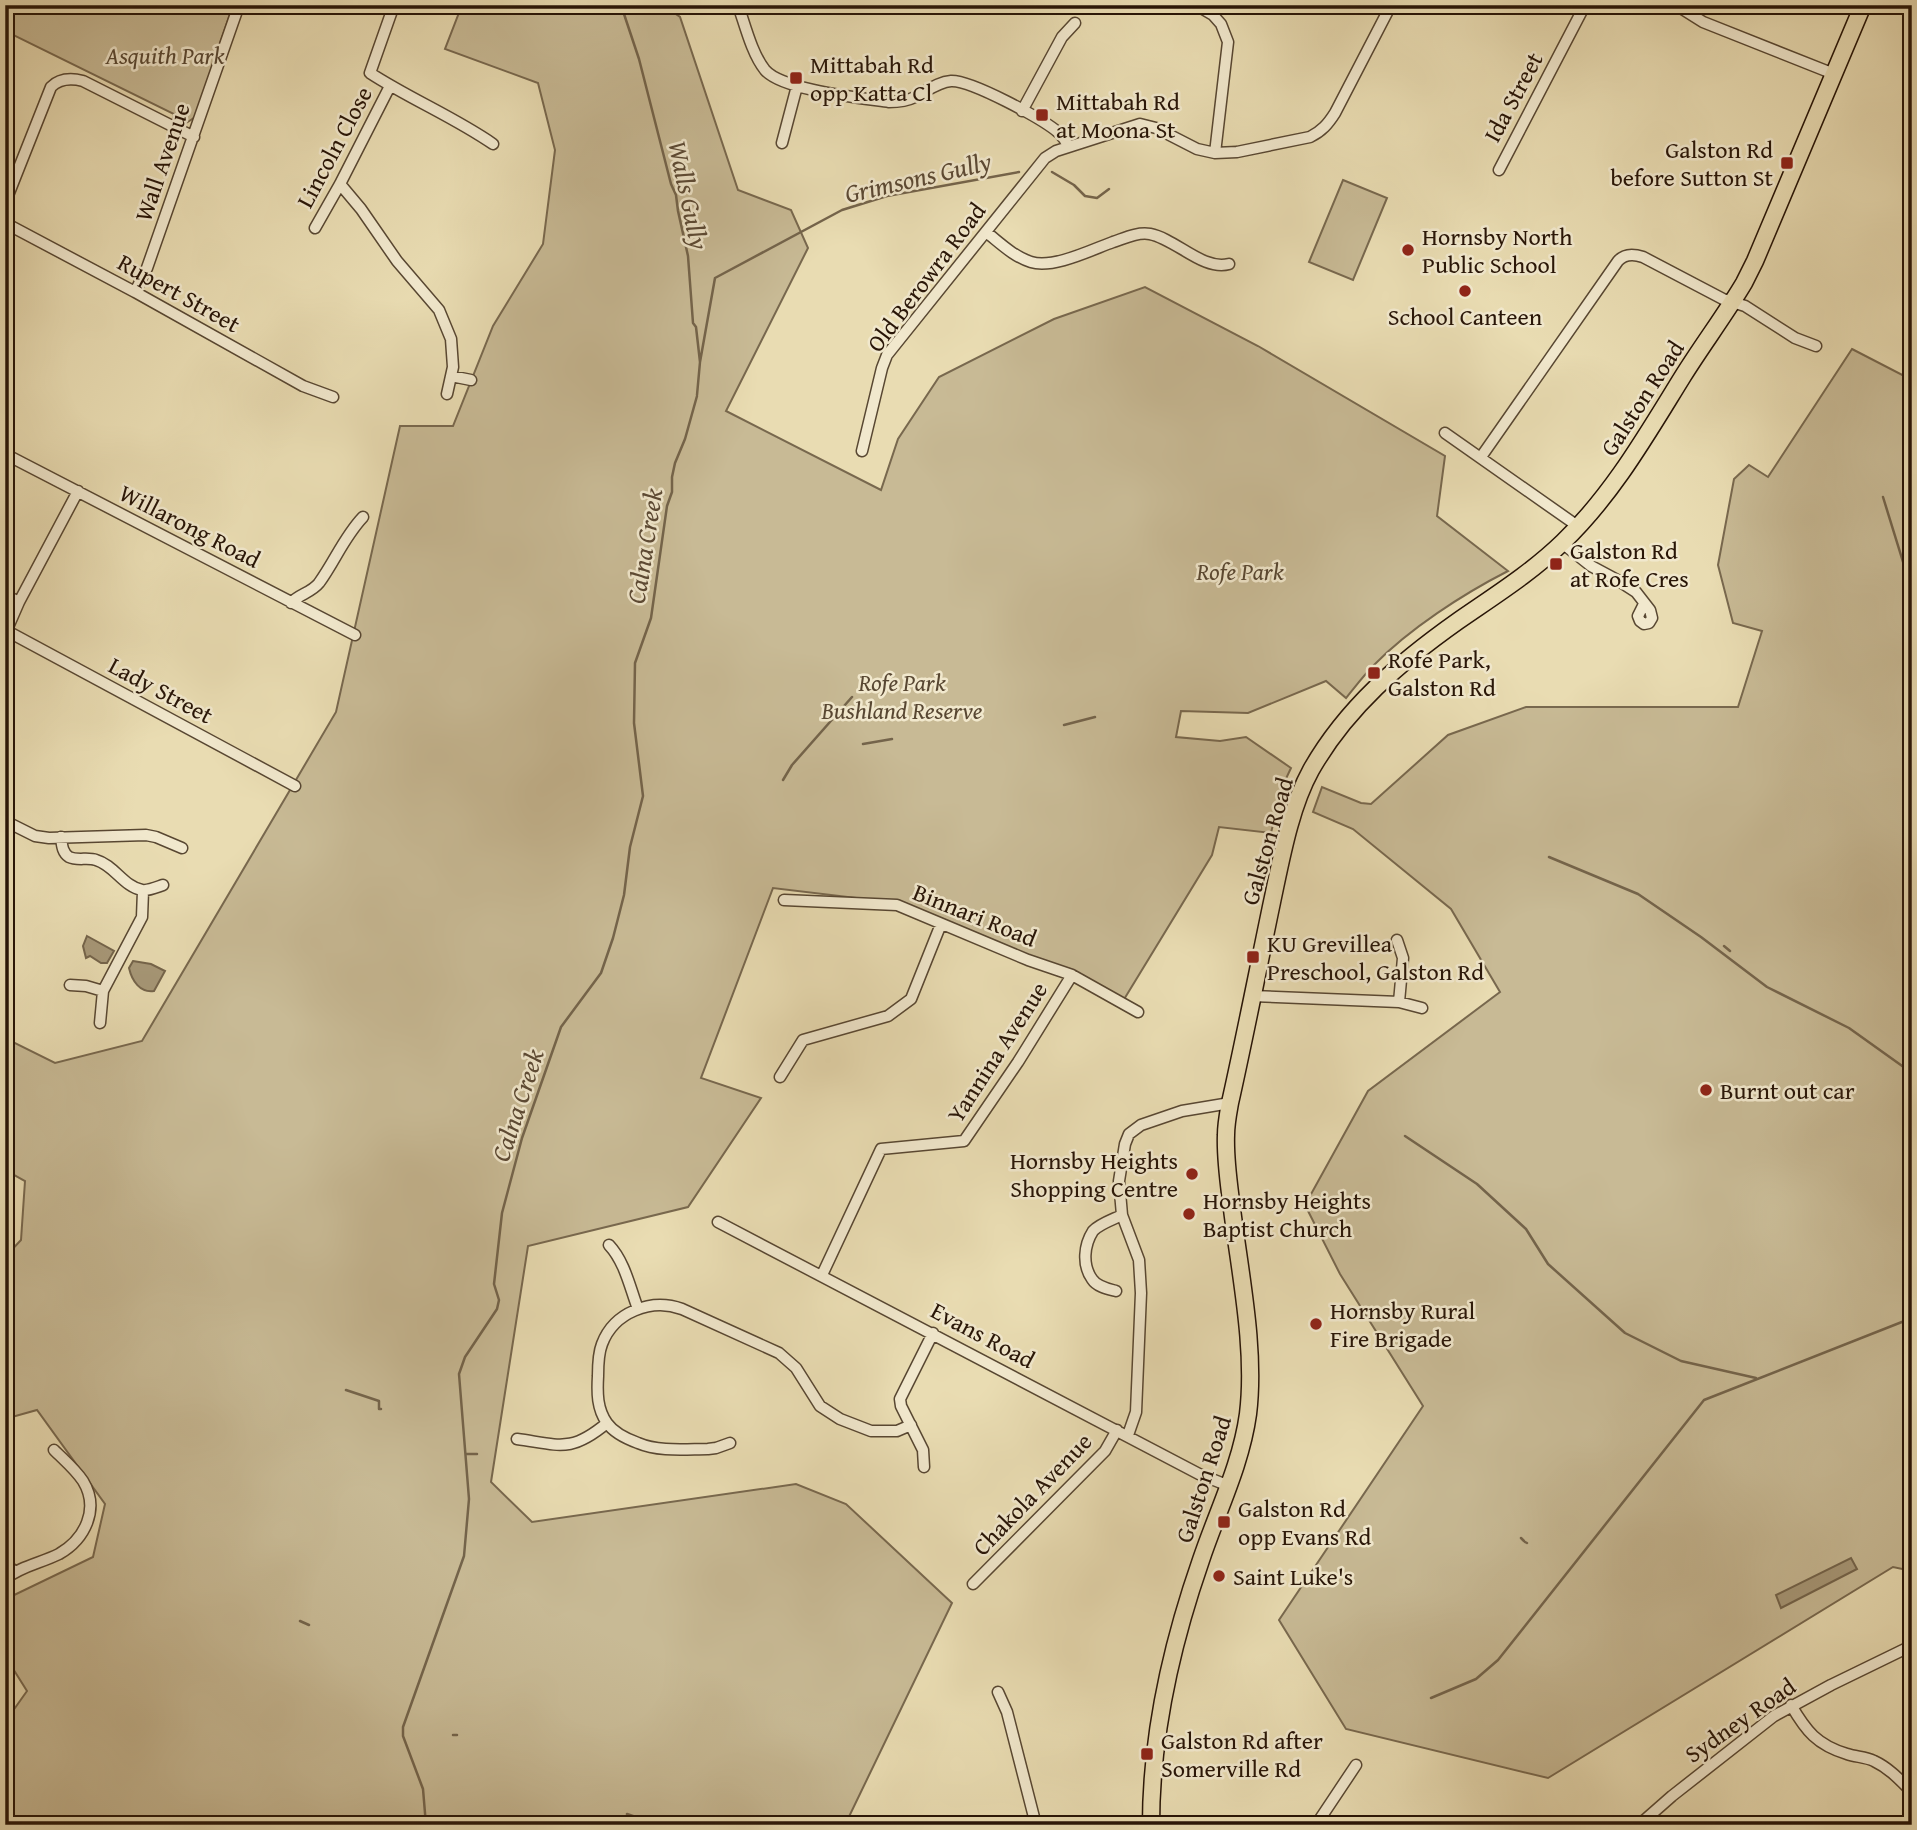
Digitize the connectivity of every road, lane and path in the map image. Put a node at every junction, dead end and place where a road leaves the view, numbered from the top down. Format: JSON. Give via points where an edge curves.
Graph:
{"nodes":[{"id":1,"x":239,"y":5,"type":"edge"},
{"id":2,"x":394,"y":5,"type":"edge"},
{"id":3,"x":738,"y":5,"type":"edge"},
{"id":4,"x":1196,"y":5,"type":"edge"},
{"id":5,"x":1391,"y":5,"type":"edge"},
{"id":6,"x":1585,"y":5,"type":"edge"},
{"id":7,"x":1676,"y":5,"type":"edge"},
{"id":8,"x":1863,"y":5,"type":"edge"},
{"id":9,"x":1075,"y":23,"type":"dead end"},
{"id":10,"x":1835,"y":74,"type":"junction"},
{"id":11,"x":390,"y":86,"type":"junction"},
{"id":12,"x":797,"y":86,"type":"junction"},
{"id":13,"x":1022,"y":111,"type":"junction"},
{"id":14,"x":194,"y":137,"type":"junction"},
{"id":15,"x":782,"y":143,"type":"dead end"},
{"id":16,"x":493,"y":144,"type":"dead end"},
{"id":17,"x":1068,"y":146,"type":"junction"},
{"id":18,"x":1215,"y":153,"type":"junction"},
{"id":19,"x":1499,"y":170,"type":"dead end"},
{"id":20,"x":340,"y":184,"type":"junction"},
{"id":21,"x":5,"y":203,"type":"edge"},
{"id":22,"x":5,"y":223,"type":"edge"},
{"id":23,"x":315,"y":228,"type":"dead end"},
{"id":24,"x":986,"y":232,"type":"junction"},
{"id":25,"x":1229,"y":264,"type":"dead end"},
{"id":26,"x":135,"y":292,"type":"junction"},
{"id":27,"x":1733,"y":302,"type":"junction"},
{"id":28,"x":1816,"y":346,"type":"dead end"},
{"id":29,"x":451,"y":376,"type":"junction"},
{"id":30,"x":471,"y":380,"type":"dead end"},
{"id":31,"x":447,"y":394,"type":"dead end"},
{"id":32,"x":333,"y":397,"type":"dead end"},
{"id":33,"x":1445,"y":433,"type":"dead end"},
{"id":34,"x":862,"y":451,"type":"dead end"},
{"id":35,"x":5,"y":454,"type":"edge"},
{"id":36,"x":1481,"y":457,"type":"junction"},
{"id":37,"x":78,"y":491,"type":"junction"},
{"id":38,"x":363,"y":517,"type":"dead end"},
{"id":39,"x":1579,"y":527,"type":"junction"},
{"id":40,"x":1562,"y":543,"type":"junction"},
{"id":41,"x":5,"y":595,"type":"edge"},
{"id":42,"x":19,"y":602,"type":"junction"},
{"id":43,"x":291,"y":603,"type":"junction"},
{"id":44,"x":1644,"y":604,"type":"dead end"},
{"id":45,"x":6,"y":632,"type":"edge"},
{"id":46,"x":355,"y":635,"type":"dead end"},
{"id":47,"x":295,"y":786,"type":"dead end"},
{"id":48,"x":5,"y":821,"type":"edge"},
{"id":49,"x":61,"y":837,"type":"junction"},
{"id":50,"x":182,"y":848,"type":"dead end"},
{"id":51,"x":163,"y":885,"type":"dead end"},
{"id":52,"x":143,"y":891,"type":"junction"},
{"id":53,"x":784,"y":900,"type":"dead end"},
{"id":54,"x":942,"y":924,"type":"junction"},
{"id":55,"x":1397,"y":940,"type":"dead end"},
{"id":56,"x":1072,"y":975,"type":"junction"},
{"id":57,"x":70,"y":985,"type":"dead end"},
{"id":58,"x":103,"y":990,"type":"junction"},
{"id":59,"x":1252,"y":996,"type":"junction"},
{"id":60,"x":1399,"y":1002,"type":"junction"},
{"id":61,"x":1422,"y":1008,"type":"dead end"},
{"id":62,"x":1138,"y":1012,"type":"dead end"},
{"id":63,"x":100,"y":1023,"type":"dead end"},
{"id":64,"x":780,"y":1077,"type":"dead end"},
{"id":65,"x":1230,"y":1103,"type":"junction"},
{"id":66,"x":1122,"y":1214,"type":"junction"},
{"id":67,"x":718,"y":1222,"type":"dead end"},
{"id":68,"x":609,"y":1245,"type":"dead end"},
{"id":69,"x":822,"y":1275,"type":"junction"},
{"id":70,"x":1116,"y":1291,"type":"dead end"},
{"id":71,"x":638,"y":1309,"type":"junction"},
{"id":72,"x":933,"y":1333,"type":"junction"},
{"id":73,"x":607,"y":1423,"type":"junction"},
{"id":74,"x":911,"y":1425,"type":"junction"},
{"id":75,"x":1118,"y":1430,"type":"junction"},
{"id":76,"x":1128,"y":1435,"type":"junction"},
{"id":77,"x":517,"y":1439,"type":"dead end"},
{"id":78,"x":730,"y":1443,"type":"dead end"},
{"id":79,"x":54,"y":1450,"type":"dead end"},
{"id":80,"x":923,"y":1467,"type":"dead end"},
{"id":81,"x":1228,"y":1486,"type":"junction"},
{"id":82,"x":5,"y":1561,"type":"edge"},
{"id":83,"x":10,"y":1575,"type":"edge"},
{"id":84,"x":973,"y":1584,"type":"dead end"},
{"id":85,"x":1912,"y":1647,"type":"edge"},
{"id":86,"x":998,"y":1692,"type":"dead end"},
{"id":87,"x":1791,"y":1705,"type":"junction"},
{"id":88,"x":1356,"y":1765,"type":"dead end"},
{"id":89,"x":1912,"y":1792,"type":"edge"},
{"id":90,"x":1036,"y":1825,"type":"edge"},
{"id":91,"x":1151,"y":1825,"type":"edge"},
{"id":92,"x":1316,"y":1825,"type":"edge"},
{"id":93,"x":1639,"y":1825,"type":"edge"}],
"edges":[{"from":1,"to":14,"type":"street","name":"Wall Avenue"},
{"from":2,"to":11,"type":"street","via":[[370,73]]},
{"from":3,"to":12,"type":"street","via":[[764,69]]},
{"from":4,"to":18,"type":"street","via":[[1221,24],[1228,42]]},
{"from":5,"to":18,"type":"street","name":"Old Berowra Road","via":[[1320,133]]},
{"from":6,"to":19,"type":"street","name":"Ida Street"},
{"from":7,"to":10,"type":"street","via":[[1703,22]]},
{"from":8,"to":10,"type":"main road","name":"Galston Road"},
{"from":9,"to":13,"type":"street","via":[[1062,37]]},
{"from":10,"to":27,"type":"main road","name":"Galston Road"},
{"from":11,"to":16,"type":"street"},
{"from":11,"to":20,"type":"street","name":"Lincoln Close"},
{"from":12,"to":13,"type":"street","via":[[901,102],[941,83],[959,82]]},
{"from":12,"to":15,"type":"street"},
{"from":13,"to":17,"type":"street","via":[[1056,131]]},
{"from":14,"to":21,"type":"street","via":[[83,81],[57,81]]},
{"from":14,"to":26,"type":"street","name":"Wall Avenue"},
{"from":17,"to":18,"type":"street","name":"Old Berowra Road","via":[[1140,124]]},
{"from":17,"to":24,"type":"street","name":"Old Berowra Road","via":[[1045,158]]},
{"from":20,"to":23,"type":"street","name":"Lincoln Close"},
{"from":20,"to":29,"type":"street","via":[[439,310],[451,339]]},
{"from":22,"to":26,"type":"street","name":"Rupert Street"},
{"from":24,"to":25,"type":"street","via":[[1015,254],[1039,264],[1146,234],[1212,265]]},
{"from":24,"to":34,"type":"street","name":"Old Berowra Road","via":[[887,355]]},
{"from":26,"to":32,"type":"street","name":"Rupert Street","via":[[303,386]]},
{"from":27,"to":28,"type":"street"},
{"from":27,"to":36,"type":"street","via":[[1643,257],[1624,256]]},
{"from":27,"to":39,"type":"main road","name":"Galston Road","via":[[1619,477]]},
{"from":29,"to":30,"type":"street"},
{"from":29,"to":31,"type":"street"},
{"from":33,"to":36,"type":"street"},
{"from":35,"to":37,"type":"street","name":"Willarong Road"},
{"from":36,"to":39,"type":"street"},
{"from":37,"to":42,"type":"street"},
{"from":37,"to":43,"type":"street","name":"Willarong Road"},
{"from":38,"to":43,"type":"street","via":[[318,584]]},
{"from":39,"to":40,"type":"main road","name":"Galston Road"},
{"from":40,"to":44,"type":"street","via":[[1636,592]]},
{"from":40,"to":59,"type":"main road","name":"Galston Road","via":[[1392,671],[1325,748],[1295,810]]},
{"from":41,"to":42,"type":"street"},
{"from":42,"to":45,"type":"street"},
{"from":43,"to":46,"type":"street","name":"Willarong Road"},
{"from":45,"to":47,"type":"street","name":"Lady Street"},
{"from":48,"to":49,"type":"street","via":[[35,836]]},
{"from":49,"to":50,"type":"street","via":[[146,835]]},
{"from":49,"to":52,"type":"street","via":[[72,859],[95,859]]},
{"from":51,"to":52,"type":"street"},
{"from":52,"to":58,"type":"street","via":[[142,917]]},
{"from":53,"to":54,"type":"street","name":"Binnari Road","via":[[897,905]]},
{"from":54,"to":56,"type":"street","name":"Binnari Road"},
{"from":54,"to":64,"type":"street","via":[[911,999],[888,1016],[803,1040]]},
{"from":55,"to":60,"type":"street","via":[[1403,958]]},
{"from":56,"to":62,"type":"street","name":"Binnari Road"},
{"from":56,"to":69,"type":"street","name":"Yannina Avenue","via":[[964,1141],[880,1149]]},
{"from":57,"to":58,"type":"street"},
{"from":58,"to":63,"type":"street"},
{"from":59,"to":60,"type":"street"},
{"from":59,"to":65,"type":"main road","name":"Galston Road"},
{"from":60,"to":61,"type":"street"},
{"from":65,"to":66,"type":"street","via":[[1182,1111],[1142,1125],[1129,1135],[1119,1181]]},
{"from":65,"to":81,"type":"main road","name":"Galston Road","via":[[1226,1161],[1250,1390],[1241,1449]]},
{"from":66,"to":70,"type":"street","via":[[1094,1229],[1085,1251],[1092,1281]]},
{"from":66,"to":76,"type":"street","via":[[1139,1260],[1141,1293],[1136,1412]]},
{"from":67,"to":69,"type":"street","name":"Evans Road"},
{"from":68,"to":71,"type":"street","via":[[621,1263]]},
{"from":69,"to":72,"type":"street","name":"Evans Road"},
{"from":71,"to":73,"type":"street","via":[[613,1326],[600,1351],[597,1395]]},
{"from":71,"to":74,"type":"street","via":[[675,1307],[767,1346],[796,1368],[825,1411],[856,1426],[891,1432]]},
{"from":72,"to":74,"type":"street","via":[[900,1396]]},
{"from":72,"to":75,"type":"street","name":"Evans Road"},
{"from":73,"to":77,"type":"street","via":[[574,1444]]},
{"from":73,"to":78,"type":"street","via":[[625,1437],[652,1447],[708,1449]]},
{"from":74,"to":80,"type":"street","via":[[923,1450]]},
{"from":75,"to":76,"type":"street","name":"Evans Road"},
{"from":75,"to":84,"type":"street","name":"Chakola Avenue","via":[[1105,1451]]},
{"from":76,"to":81,"type":"street","name":"Evans Road"},
{"from":79,"to":83,"type":"street","via":[[88,1490],[87,1525],[81,1536],[57,1555]]},
{"from":81,"to":91,"type":"main road","name":"Galston Road","via":[[1167,1673],[1156,1733]]},
{"from":82,"to":83,"type":"street"},
{"from":85,"to":87,"type":"street","name":"Sydney Road"},
{"from":86,"to":90,"type":"street"},
{"from":87,"to":89,"type":"street","via":[[1811,1735],[1825,1746],[1873,1760]]},
{"from":87,"to":93,"type":"street","name":"Sydney Road"},
{"from":88,"to":92,"type":"street"}]}
